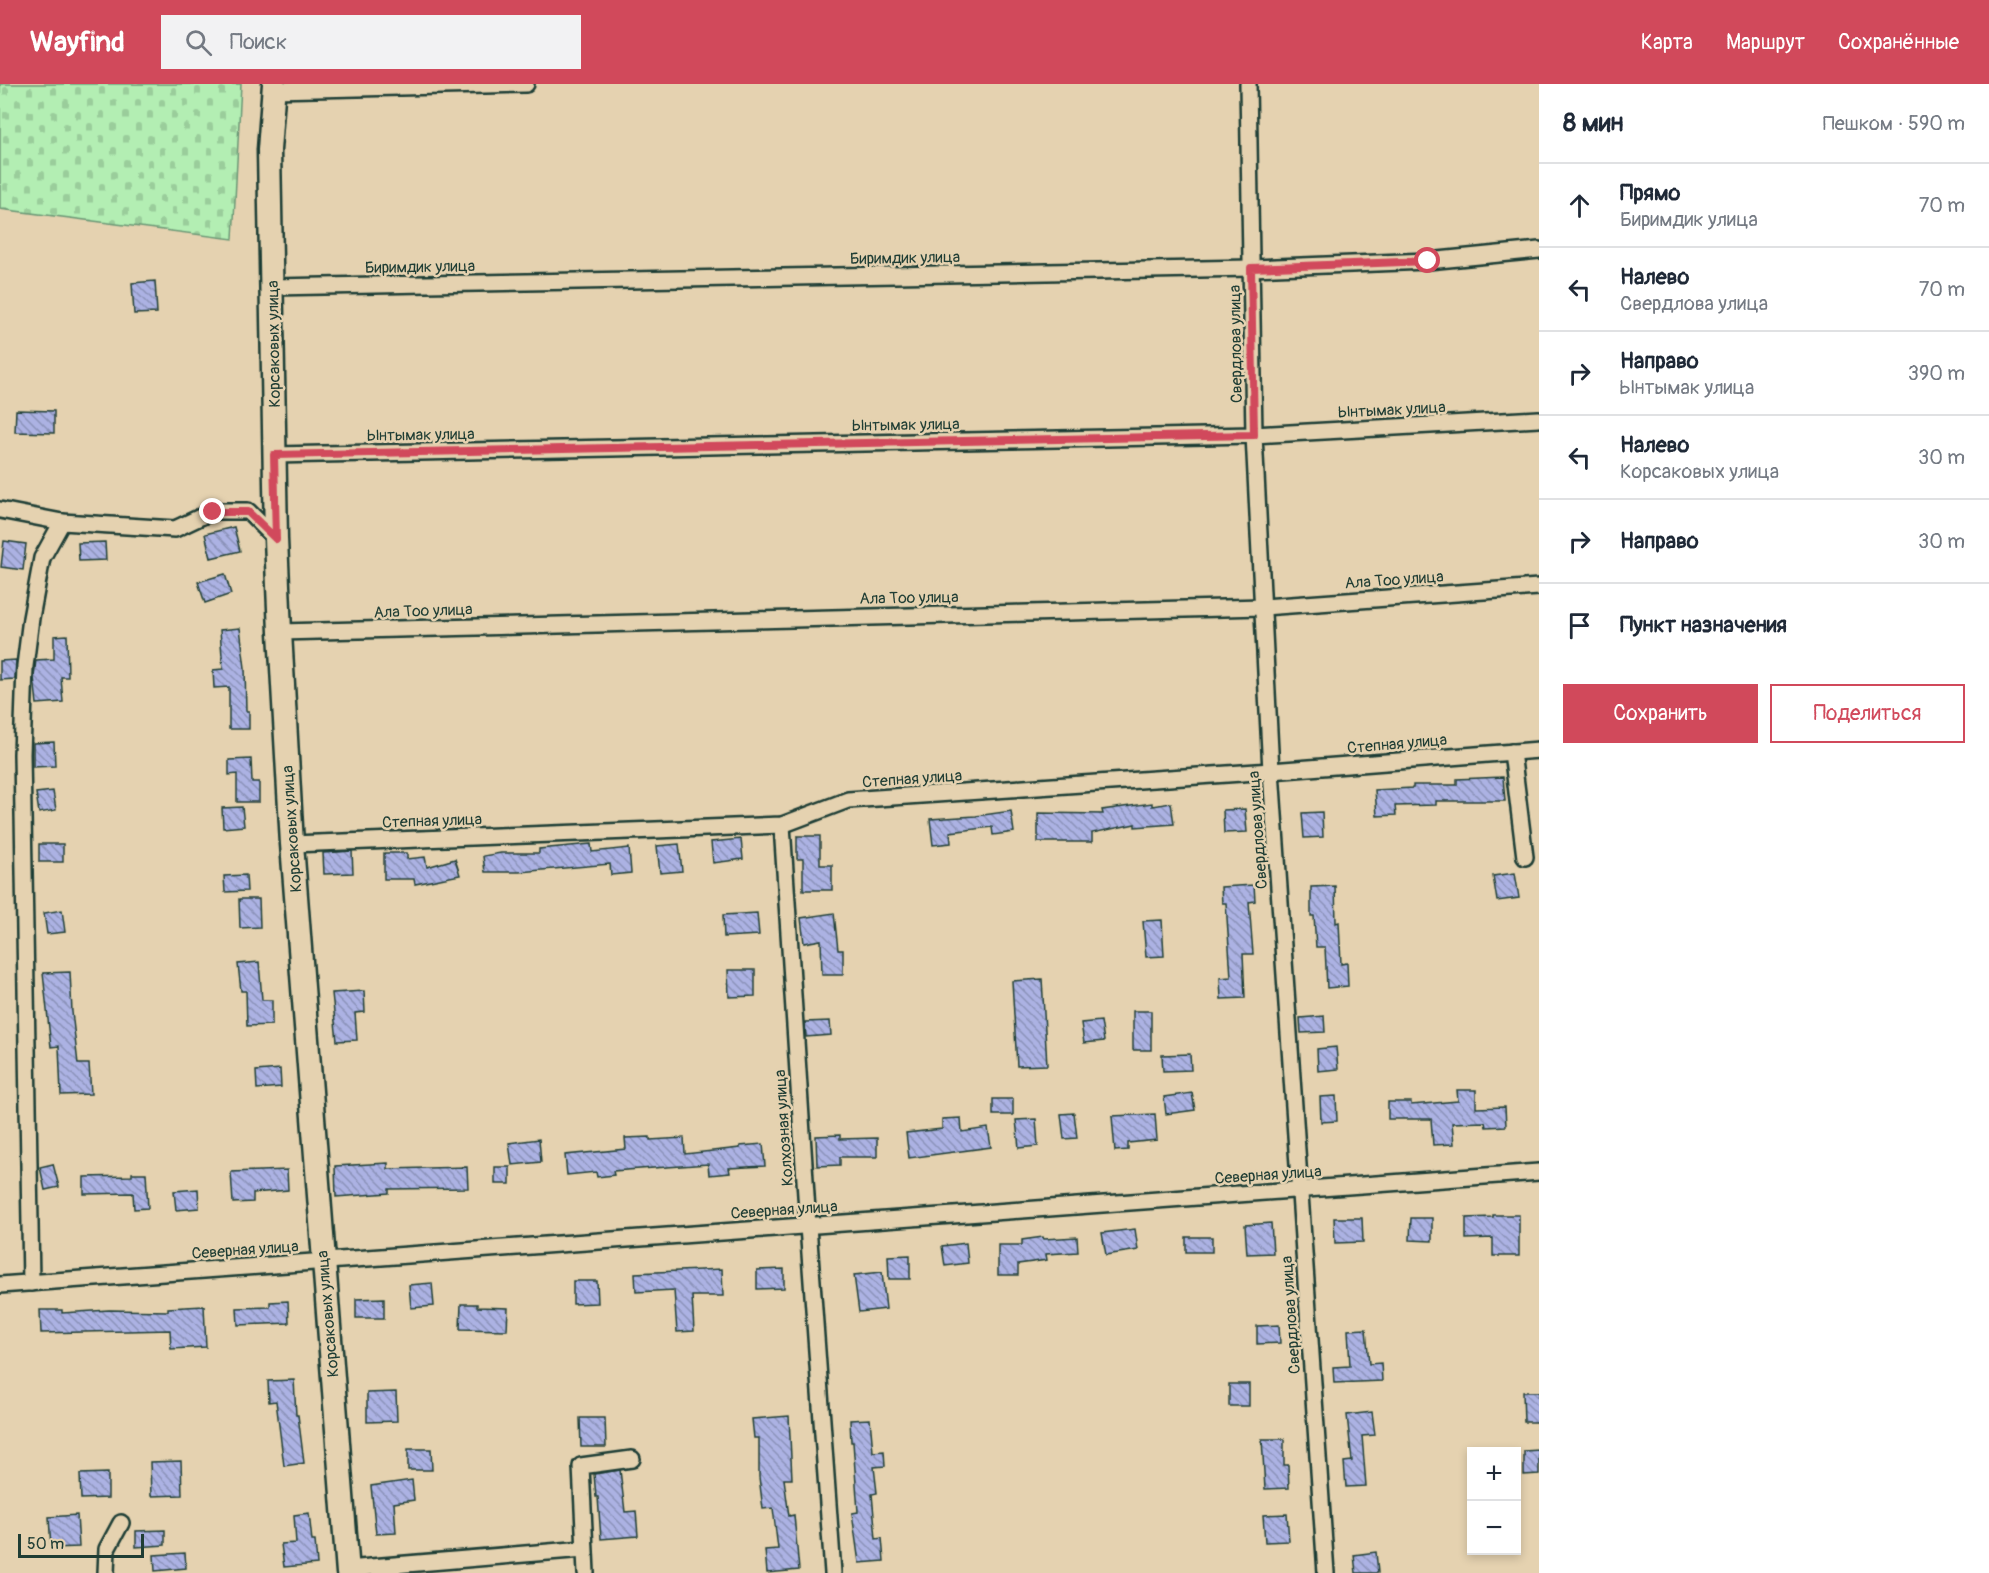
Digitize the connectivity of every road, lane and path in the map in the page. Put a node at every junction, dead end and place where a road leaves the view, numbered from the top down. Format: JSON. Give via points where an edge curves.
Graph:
{"nodes":[{"id":1,"x":526,"y":84,"type":"edge"},
{"id":2,"x":1248,"y":84,"type":"edge"},
{"id":3,"x":274,"y":87,"type":"edge"},
{"id":4,"x":1539,"y":250,"type":"edge"},
{"id":5,"x":1251,"y":268,"type":"junction"},
{"id":6,"x":272,"y":287,"type":"junction"},
{"id":7,"x":1539,"y":419,"type":"edge"},
{"id":8,"x":1254,"y":435,"type":"junction"},
{"id":9,"x":274,"y":455,"type":"junction"},
{"id":10,"x":0,"y":510,"type":"edge"},
{"id":11,"x":62,"y":522,"type":"junction"},
{"id":12,"x":276,"y":539,"type":"junction"},
{"id":13,"x":1539,"y":587,"type":"edge"},
{"id":14,"x":1263,"y":607,"type":"junction"},
{"id":15,"x":280,"y":632,"type":"junction"},
{"id":16,"x":1539,"y":750,"type":"edge"},
{"id":17,"x":1512,"y":752,"type":"junction"},
{"id":18,"x":1271,"y":771,"type":"junction"},
{"id":19,"x":782,"y":825,"type":"junction"},
{"id":20,"x":292,"y":844,"type":"junction"},
{"id":21,"x":1525,"y":857,"type":"dead end"},
{"id":22,"x":1539,"y":1172,"type":"edge"},
{"id":23,"x":1299,"y":1190,"type":"junction"},
{"id":24,"x":808,"y":1226,"type":"junction"},
{"id":25,"x":322,"y":1262,"type":"junction"},
{"id":26,"x":31,"y":1282,"type":"junction"},
{"id":27,"x":0,"y":1285,"type":"edge"},
{"id":28,"x":632,"y":1459,"type":"dead end"},
{"id":29,"x":121,"y":1523,"type":"dead end"},
{"id":30,"x":584,"y":1549,"type":"junction"},
{"id":31,"x":347,"y":1571,"type":"edge"},
{"id":32,"x":106,"y":1573,"type":"edge"},
{"id":33,"x":586,"y":1573,"type":"edge"},
{"id":34,"x":833,"y":1573,"type":"edge"},
{"id":35,"x":1326,"y":1573,"type":"edge"}],
"edges":[{"from":1,"to":3,"type":"street"},
{"from":2,"to":5,"type":"street","name":"Свердлова улица"},
{"from":3,"to":6,"type":"street","name":"Корсаковых улица","via":[[269,150]]},
{"from":4,"to":5,"type":"street","name":"Биримдик улица","via":[[1428,261]]},
{"from":5,"to":6,"type":"street","name":"Биримдик улица"},
{"from":5,"to":8,"type":"street","name":"Свердлова улица"},
{"from":6,"to":9,"type":"street","name":"Корсаковых улица"},
{"from":7,"to":8,"type":"street","name":"Ынтымак улица"},
{"from":8,"to":9,"type":"street","name":"Ынтымак улица"},
{"from":8,"to":14,"type":"street","name":"Свердлова улица"},
{"from":9,"to":12,"type":"street","name":"Корсаковых улица"},
{"from":10,"to":11,"type":"street"},
{"from":11,"to":12,"type":"street","via":[[175,529],[213,512],[248,512]]},
{"from":11,"to":26,"type":"street","via":[[42,558],[25,666],[22,754]]},
{"from":12,"to":15,"type":"street","name":"Корсаковых улица"},
{"from":13,"to":14,"type":"street","name":"Ала Тоо улица"},
{"from":14,"to":15,"type":"street","name":"Ала Тоо улица"},
{"from":14,"to":18,"type":"street","name":"Свердлова улица"},
{"from":15,"to":20,"type":"street","name":"Корсаковых улица"},
{"from":16,"to":17,"type":"street","name":"Степная улица"},
{"from":17,"to":18,"type":"street","name":"Степная улица"},
{"from":17,"to":21,"type":"street"},
{"from":18,"to":19,"type":"street","name":"Степная улица","via":[[848,800]]},
{"from":18,"to":23,"type":"street","name":"Свердлова улица"},
{"from":19,"to":20,"type":"street","name":"Степная улица"},
{"from":19,"to":24,"type":"street","name":"Колхозная улица"},
{"from":20,"to":25,"type":"street","name":"Корсаковых улица"},
{"from":22,"to":23,"type":"street","name":"Северная улица"},
{"from":23,"to":24,"type":"street","name":"Северная улица"},
{"from":23,"to":35,"type":"street","name":"Свердлова улица"},
{"from":24,"to":25,"type":"street","name":"Северная улица"},
{"from":24,"to":34,"type":"street","name":"Колхозная улица"},
{"from":25,"to":26,"type":"street","name":"Северная улица"},
{"from":25,"to":31,"type":"street","name":"Корсаковых улица"},
{"from":26,"to":27,"type":"street","name":"Северная улица"},
{"from":28,"to":30,"type":"street","via":[[581,1466]]},
{"from":29,"to":32,"type":"street","via":[[107,1549]]},
{"from":30,"to":31,"type":"street"},
{"from":30,"to":33,"type":"street"}]}
